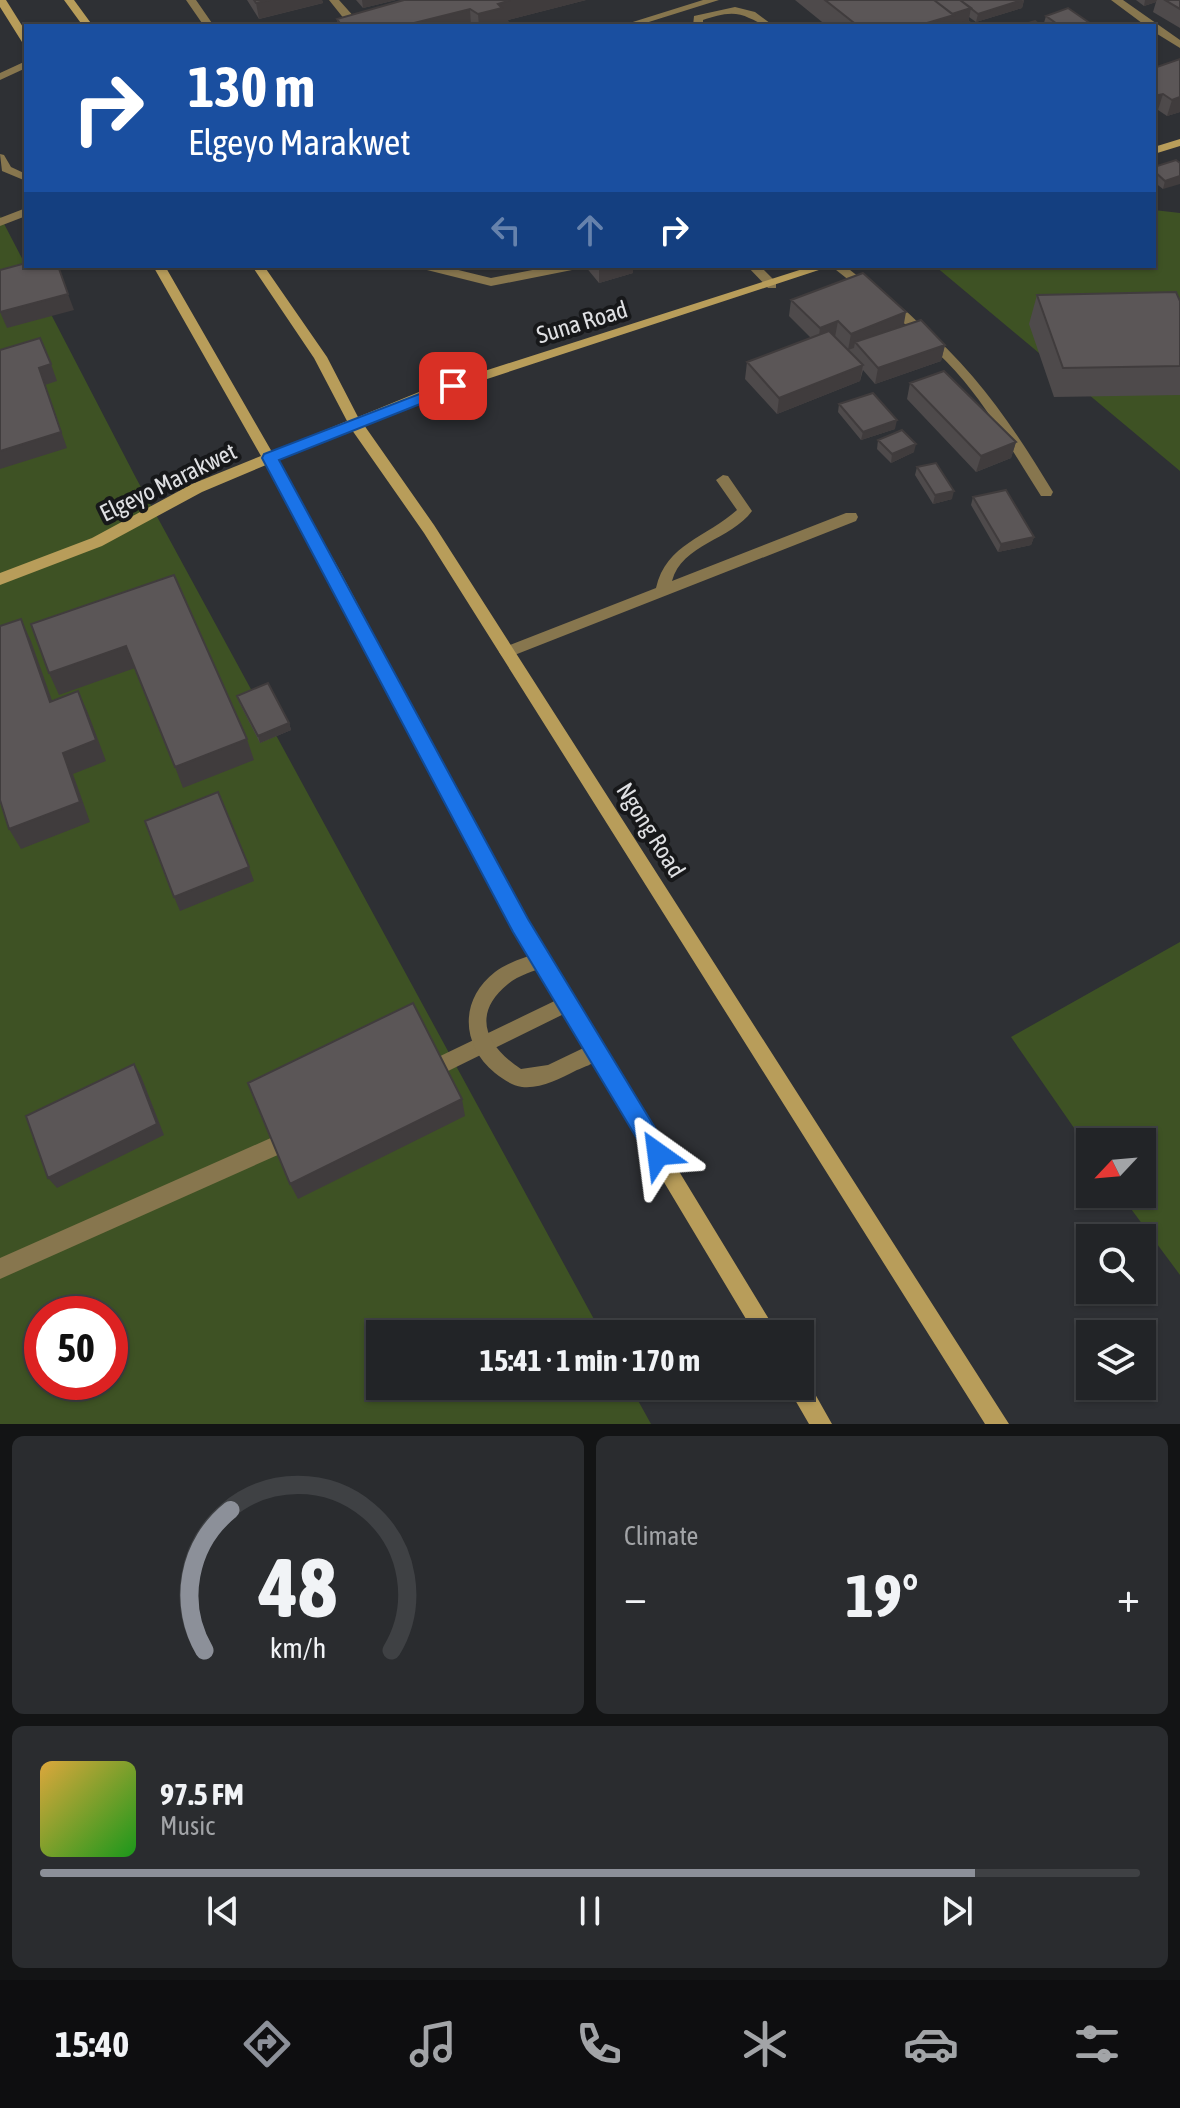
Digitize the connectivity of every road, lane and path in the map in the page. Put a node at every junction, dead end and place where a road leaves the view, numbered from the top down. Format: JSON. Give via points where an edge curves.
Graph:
{"nodes":[{"id":1,"x":1,"y":0,"type":"edge"},
{"id":2,"x":69,"y":0,"type":"edge"},
{"id":3,"x":191,"y":0,"type":"edge"},
{"id":4,"x":334,"y":0,"type":"edge"},
{"id":5,"x":714,"y":0,"type":"edge"},
{"id":6,"x":1116,"y":0,"type":"edge"},
{"id":7,"x":365,"y":18,"type":"edge"},
{"id":8,"x":352,"y":21,"type":"junction"},
{"id":9,"x":87,"y":24,"type":"edge"},
{"id":10,"x":208,"y":24,"type":"edge"},
{"id":11,"x":341,"y":24,"type":"edge"},
{"id":12,"x":632,"y":24,"type":"edge"},
{"id":13,"x":698,"y":24,"type":"edge"},
{"id":14,"x":767,"y":24,"type":"edge"},
{"id":15,"x":1151,"y":24,"type":"edge"},
{"id":16,"x":1156,"y":27,"type":"edge"},
{"id":17,"x":24,"y":37,"type":"edge"},
{"id":18,"x":1180,"y":45,"type":"edge"},
{"id":19,"x":24,"y":65,"type":"edge"},
{"id":20,"x":0,"y":77,"type":"edge"},
{"id":21,"x":1180,"y":142,"type":"edge"},
{"id":22,"x":1156,"y":150,"type":"edge"},
{"id":23,"x":0,"y":157,"type":"edge"},
{"id":24,"x":24,"y":177,"type":"edge"},
{"id":25,"x":24,"y":213,"type":"edge"},
{"id":26,"x":0,"y":222,"type":"edge"},
{"id":27,"x":160,"y":268,"type":"edge"},
{"id":28,"x":259,"y":268,"type":"edge"},
{"id":29,"x":435,"y":268,"type":"edge"},
{"id":30,"x":562,"y":268,"type":"edge"},
{"id":31,"x":755,"y":268,"type":"edge"},
{"id":32,"x":819,"y":268,"type":"edge"},
{"id":33,"x":840,"y":268,"type":"edge"},
{"id":34,"x":772,"y":285,"type":"junction"},
{"id":35,"x":355,"y":423,"type":"junction"},
{"id":36,"x":270,"y":458,"type":"junction"},
{"id":37,"x":723,"y":480,"type":"dead end"},
{"id":38,"x":1046,"y":492,"type":"dead end"},
{"id":39,"x":851,"y":517,"type":"dead end"},
{"id":40,"x":0,"y":579,"type":"edge"},
{"id":41,"x":662,"y":592,"type":"junction"},
{"id":42,"x":507,"y":652,"type":"junction"},
{"id":43,"x":541,"y":960,"type":"junction"},
{"id":44,"x":567,"y":1003,"type":"junction"},
{"id":45,"x":480,"y":1046,"type":"junction"},
{"id":46,"x":596,"y":1051,"type":"junction"},
{"id":47,"x":439,"y":1066,"type":"edge"},
{"id":48,"x":273,"y":1147,"type":"edge"},
{"id":49,"x":0,"y":1269,"type":"edge"},
{"id":50,"x":759,"y":1320,"type":"edge"},
{"id":51,"x":806,"y":1400,"type":"edge"},
{"id":52,"x":821,"y":1424,"type":"edge"},
{"id":53,"x":998,"y":1424,"type":"edge"}],
"edges":[{"from":1,"to":17,"type":"main road"},
{"from":2,"to":9,"type":"main road"},
{"from":3,"to":10,"type":"street"},
{"from":4,"to":8,"type":"street"},
{"from":5,"to":12,"type":"street"},
{"from":6,"to":15,"type":"street"},
{"from":7,"to":8,"type":"street"},
{"from":8,"to":11,"type":"street"},
{"from":13,"to":14,"type":"street","via":[[698,18],[719,11],[752,12]]},
{"from":16,"to":18,"type":"street"},
{"from":19,"to":20,"type":"street"},
{"from":21,"to":22,"type":"main road"},
{"from":23,"to":24,"type":"street","via":[[6,169]]},
{"from":25,"to":26,"type":"street"},
{"from":27,"to":36,"type":"main road"},
{"from":28,"to":35,"type":"main road","name":"Ngong Road","via":[[320,357]]},
{"from":29,"to":30,"type":"street","via":[[491,282]]},
{"from":31,"to":34,"type":"street"},
{"from":32,"to":34,"type":"main road","name":"Suna Road"},
{"from":33,"to":38,"type":"street","via":[[929,337],[967,376]]},
{"from":34,"to":35,"type":"main road","name":"Suna Road","via":[[424,395]]},
{"from":35,"to":36,"type":"main road","name":"Elgeyo Marakwet"},
{"from":35,"to":42,"type":"main road","name":"Ngong Road"},
{"from":36,"to":40,"type":"main road","name":"Elgeyo Marakwet","via":[[197,488],[97,542]]},
{"from":36,"to":43,"type":"main road"},
{"from":37,"to":41,"type":"street","via":[[745,511],[677,558],[666,570]]},
{"from":39,"to":41,"type":"street"},
{"from":41,"to":42,"type":"street"},
{"from":42,"to":53,"type":"main road","name":"Ngong Road"},
{"from":43,"to":44,"type":"main road"},
{"from":43,"to":45,"type":"street","via":[[498,980],[475,1024]]},
{"from":44,"to":45,"type":"street"},
{"from":44,"to":46,"type":"main road"},
{"from":45,"to":46,"type":"street","via":[[518,1078],[533,1078]]},
{"from":45,"to":47,"type":"street"},
{"from":46,"to":50,"type":"main road"},
{"from":48,"to":49,"type":"street"},
{"from":51,"to":52,"type":"main road"}]}
